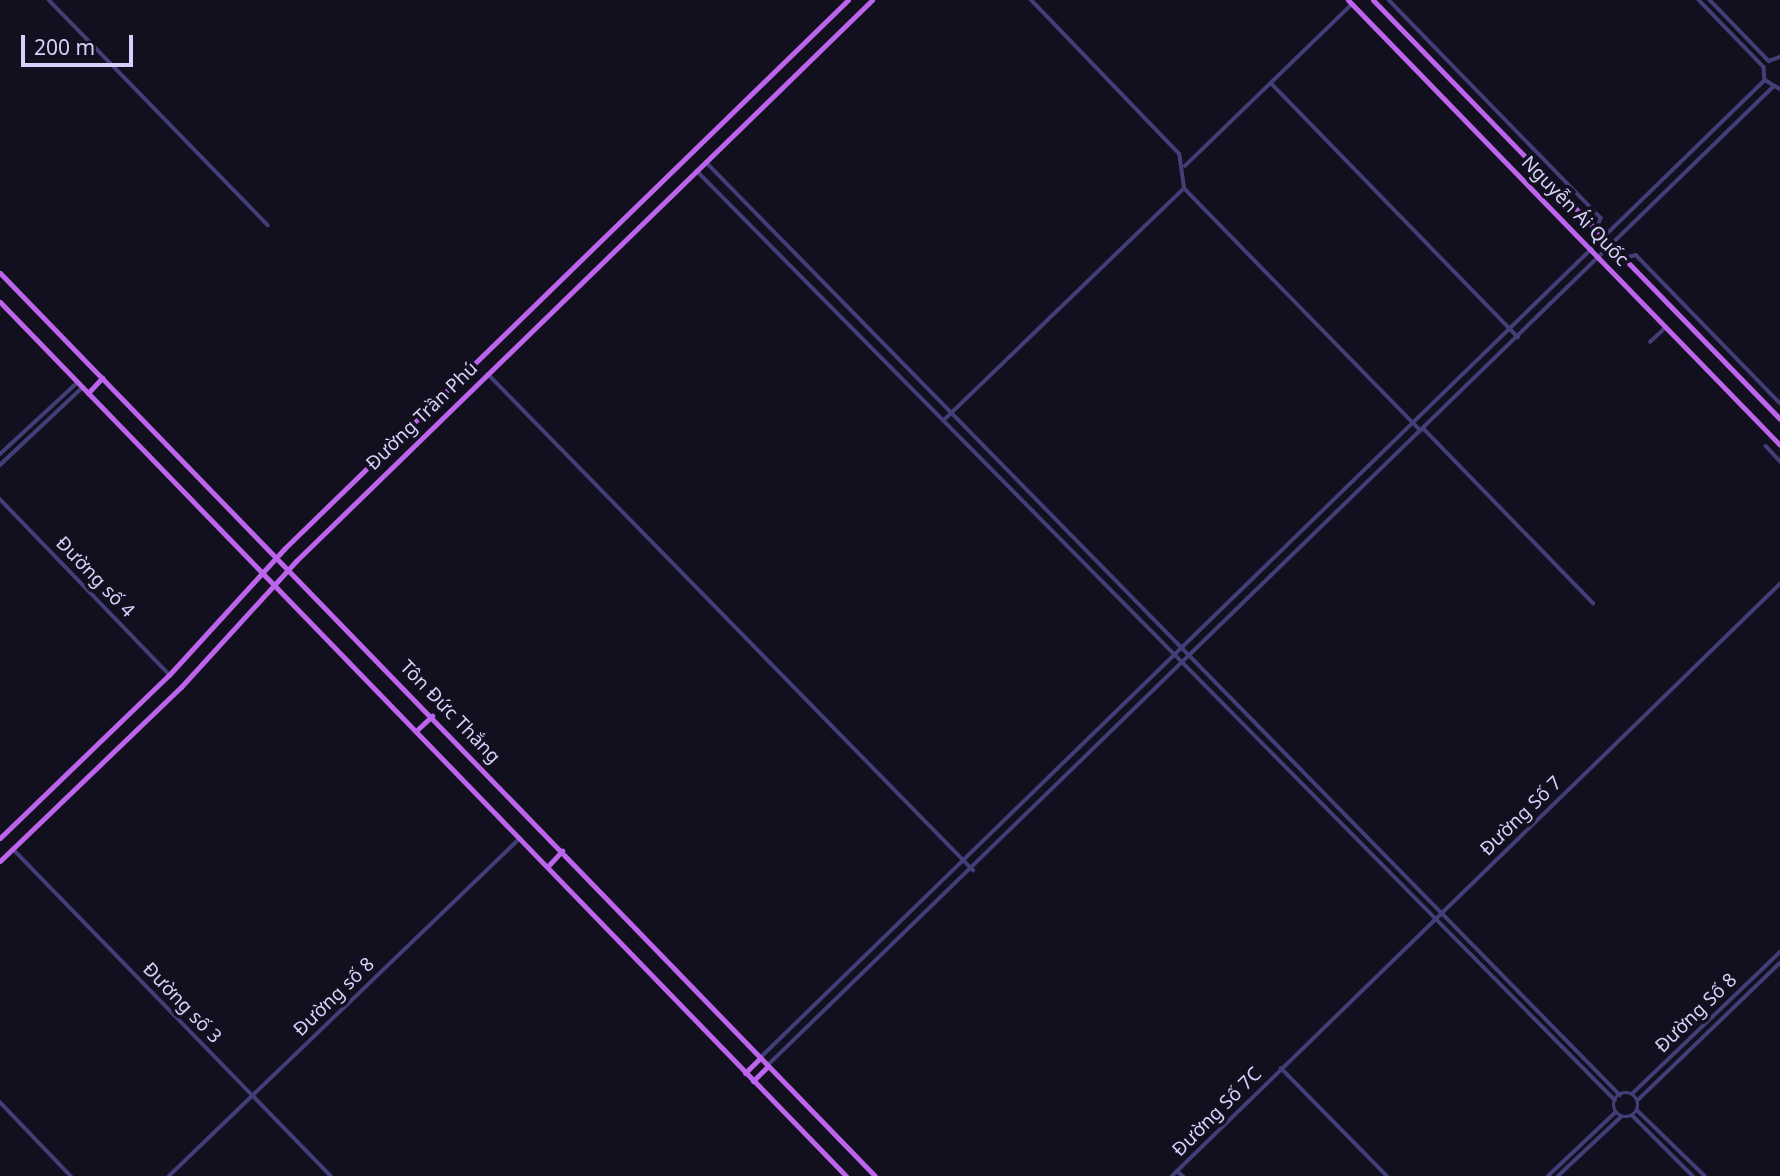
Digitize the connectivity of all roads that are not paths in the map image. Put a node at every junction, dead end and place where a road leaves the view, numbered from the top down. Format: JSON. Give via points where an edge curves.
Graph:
{"nodes":[{"id":1,"x":49,"y":0,"type":"edge"},
{"id":2,"x":848,"y":0,"type":"edge"},
{"id":3,"x":872,"y":0,"type":"edge"},
{"id":4,"x":1031,"y":0,"type":"edge"},
{"id":5,"x":1373,"y":0,"type":"edge"},
{"id":6,"x":1389,"y":0,"type":"edge"},
{"id":7,"x":1699,"y":0,"type":"edge"},
{"id":8,"x":1710,"y":0,"type":"edge"},
{"id":9,"x":1350,"y":2,"type":"edge"},
{"id":10,"x":1780,"y":57,"type":"edge"},
{"id":11,"x":1769,"y":61,"type":"junction"},
{"id":12,"x":1764,"y":66,"type":"junction"},
{"id":13,"x":1765,"y":80,"type":"junction"},
{"id":14,"x":1272,"y":83,"type":"junction"},
{"id":15,"x":1772,"y":88,"type":"junction"},
{"id":16,"x":1780,"y":89,"type":"edge"},
{"id":17,"x":693,"y":151,"type":"junction"},
{"id":18,"x":684,"y":160,"type":"junction"},
{"id":19,"x":706,"y":162,"type":"junction"},
{"id":20,"x":1185,"y":166,"type":"junction"},
{"id":21,"x":697,"y":171,"type":"junction"},
{"id":22,"x":1184,"y":188,"type":"junction"},
{"id":23,"x":268,"y":225,"type":"dead end"},
{"id":24,"x":1597,"y":230,"type":"junction"},
{"id":25,"x":1604,"y":237,"type":"junction"},
{"id":26,"x":1611,"y":244,"type":"junction"},
{"id":27,"x":1594,"y":253,"type":"junction"},
{"id":28,"x":1624,"y":258,"type":"junction"},
{"id":29,"x":1600,"y":260,"type":"junction"},
{"id":30,"x":0,"y":273,"type":"edge"},
{"id":31,"x":822,"y":283,"type":"junction"},
{"id":32,"x":815,"y":290,"type":"junction"},
{"id":33,"x":0,"y":302,"type":"edge"},
{"id":34,"x":1666,"y":327,"type":"junction"},
{"id":35,"x":1513,"y":332,"type":"junction"},
{"id":36,"x":1518,"y":337,"type":"junction"},
{"id":37,"x":1650,"y":342,"type":"dead end"},
{"id":38,"x":476,"y":362,"type":"junction"},
{"id":39,"x":488,"y":374,"type":"junction"},
{"id":40,"x":102,"y":378,"type":"junction"},
{"id":41,"x":80,"y":384,"type":"junction"},
{"id":42,"x":88,"y":393,"type":"junction"},
{"id":43,"x":436,"y":401,"type":"junction"},
{"id":44,"x":1780,"y":403,"type":"edge"},
{"id":45,"x":448,"y":413,"type":"junction"},
{"id":46,"x":951,"y":414,"type":"junction"},
{"id":47,"x":1780,"y":419,"type":"edge"},
{"id":48,"x":943,"y":421,"type":"junction"},
{"id":49,"x":1416,"y":426,"type":"junction"},
{"id":50,"x":1422,"y":430,"type":"junction"},
{"id":51,"x":1780,"y":445,"type":"edge"},
{"id":52,"x":1766,"y":446,"type":"dead end"},
{"id":53,"x":0,"y":454,"type":"edge"},
{"id":54,"x":1780,"y":461,"type":"edge"},
{"id":55,"x":0,"y":465,"type":"edge"},
{"id":56,"x":0,"y":499,"type":"edge"},
{"id":57,"x":1063,"y":530,"type":"junction"},
{"id":58,"x":1056,"y":537,"type":"junction"},
{"id":59,"x":276,"y":557,"type":"junction"},
{"id":60,"x":288,"y":569,"type":"junction"},
{"id":61,"x":260,"y":575,"type":"junction"},
{"id":62,"x":1780,"y":584,"type":"edge"},
{"id":63,"x":271,"y":586,"type":"junction"},
{"id":64,"x":1593,"y":603,"type":"dead end"},
{"id":65,"x":1182,"y":652,"type":"junction"},
{"id":66,"x":1175,"y":659,"type":"junction"},
{"id":67,"x":1190,"y":660,"type":"junction"},
{"id":68,"x":1183,"y":667,"type":"junction"},
{"id":69,"x":169,"y":675,"type":"junction"},
{"id":70,"x":181,"y":687,"type":"junction"},
{"id":71,"x":432,"y":716,"type":"junction"},
{"id":72,"x":417,"y":730,"type":"junction"},
{"id":73,"x":1072,"y":758,"type":"junction"},
{"id":74,"x":1080,"y":766,"type":"junction"},
{"id":75,"x":0,"y":836,"type":"edge"},
{"id":76,"x":520,"y":838,"type":"junction"},
{"id":77,"x":13,"y":849,"type":"junction"},
{"id":78,"x":562,"y":851,"type":"junction"},
{"id":79,"x":0,"y":861,"type":"edge"},
{"id":80,"x":965,"y":862,"type":"junction"},
{"id":81,"x":548,"y":866,"type":"junction"},
{"id":82,"x":972,"y":870,"type":"junction"},
{"id":83,"x":1439,"y":914,"type":"junction"},
{"id":84,"x":1433,"y":919,"type":"junction"},
{"id":85,"x":873,"y":951,"type":"junction"},
{"id":86,"x":1780,"y":952,"type":"edge"},
{"id":87,"x":880,"y":958,"type":"junction"},
{"id":88,"x":1772,"y":960,"type":"junction"},
{"id":89,"x":1779,"y":965,"type":"edge"},
{"id":90,"x":761,"y":1058,"type":"junction"},
{"id":91,"x":768,"y":1066,"type":"junction"},
{"id":92,"x":1281,"y":1068,"type":"junction"},
{"id":93,"x":745,"y":1073,"type":"junction"},
{"id":94,"x":753,"y":1081,"type":"junction"},
{"id":95,"x":1632,"y":1094,"type":"junction"},
{"id":96,"x":252,"y":1095,"type":"junction"},
{"id":97,"x":1619,"y":1095,"type":"junction"},
{"id":98,"x":1615,"y":1100,"type":"junction"},
{"id":99,"x":1638,"y":1100,"type":"junction"},
{"id":100,"x":0,"y":1102,"type":"edge"},
{"id":101,"x":1637,"y":1111,"type":"junction"},
{"id":102,"x":1616,"y":1112,"type":"junction"},
{"id":103,"x":1621,"y":1116,"type":"junction"},
{"id":104,"x":1633,"y":1116,"type":"junction"},
{"id":105,"x":1177,"y":1171,"type":"junction"},
{"id":106,"x":71,"y":1176,"type":"edge"},
{"id":107,"x":169,"y":1176,"type":"edge"},
{"id":108,"x":331,"y":1176,"type":"edge"},
{"id":109,"x":846,"y":1176,"type":"edge"},
{"id":110,"x":875,"y":1176,"type":"edge"},
{"id":111,"x":1172,"y":1176,"type":"edge"},
{"id":112,"x":1183,"y":1176,"type":"edge"},
{"id":113,"x":1387,"y":1176,"type":"edge"},
{"id":114,"x":1548,"y":1176,"type":"edge"},
{"id":115,"x":1558,"y":1176,"type":"edge"},
{"id":116,"x":1693,"y":1176,"type":"edge"},
{"id":117,"x":1704,"y":1176,"type":"edge"}],
"edges":[{"from":1,"to":23,"type":"street"},
{"from":2,"to":17,"type":"main road","name":"Đường Trần Phú"},
{"from":3,"to":19,"type":"main road","name":"Đường Trần Phú"},
{"from":4,"to":20,"type":"street"},
{"from":5,"to":24,"type":"main road","name":"Nguyễn Ái Quốc"},
{"from":6,"to":24,"type":"street","via":[[1601,218]]},
{"from":7,"to":12,"type":"street"},
{"from":8,"to":11,"type":"street"},
{"from":9,"to":14,"type":"street"},
{"from":9,"to":27,"type":"main road","name":"Nguyễn Ái Quốc"},
{"from":10,"to":11,"type":"street"},
{"from":11,"to":12,"type":"street"},
{"from":12,"to":13,"type":"street"},
{"from":13,"to":15,"type":"street"},
{"from":13,"to":25,"type":"street"},
{"from":14,"to":20,"type":"street"},
{"from":14,"to":35,"type":"street"},
{"from":15,"to":16,"type":"street"},
{"from":15,"to":26,"type":"street"},
{"from":17,"to":18,"type":"main road","name":"Đường Trần Phú"},
{"from":17,"to":19,"type":"main road"},
{"from":18,"to":21,"type":"main road"},
{"from":18,"to":38,"type":"main road","name":"Đường Trần Phú"},
{"from":19,"to":21,"type":"main road","name":"Đường Trần Phú"},
{"from":19,"to":31,"type":"street"},
{"from":20,"to":22,"type":"street"},
{"from":21,"to":32,"type":"street"},
{"from":21,"to":39,"type":"main road","name":"Đường Trần Phú"},
{"from":22,"to":46,"type":"street"},
{"from":22,"to":49,"type":"street"},
{"from":24,"to":25,"type":"main road","name":"Nguyễn Ái Quốc"},
{"from":25,"to":26,"type":"main road","name":"Nguyễn Ái Quốc"},
{"from":25,"to":27,"type":"street"},
{"from":26,"to":28,"type":"main road","name":"Nguyễn Ái Quốc"},
{"from":26,"to":29,"type":"street"},
{"from":27,"to":29,"type":"main road","name":"Nguyễn Ái Quốc"},
{"from":27,"to":35,"type":"street"},
{"from":28,"to":44,"type":"street","via":[[1636,255]]},
{"from":28,"to":47,"type":"main road","name":"Nguyễn Ái Quốc"},
{"from":29,"to":34,"type":"main road","name":"Nguyễn Ái Quốc"},
{"from":29,"to":36,"type":"street"},
{"from":30,"to":40,"type":"main road","name":"Tôn Đức Thắng"},
{"from":31,"to":32,"type":"street"},
{"from":31,"to":46,"type":"street"},
{"from":32,"to":48,"type":"street"},
{"from":33,"to":41,"type":"main road","name":"Tôn Đức Thắng"},
{"from":34,"to":37,"type":"street"},
{"from":34,"to":51,"type":"main road","name":"Nguyễn Ái Quốc"},
{"from":35,"to":36,"type":"street"},
{"from":35,"to":49,"type":"street"},
{"from":36,"to":50,"type":"street"},
{"from":38,"to":39,"type":"main road"},
{"from":38,"to":43,"type":"main road","name":"Đường Trần Phú"},
{"from":39,"to":45,"type":"main road","name":"Đường Trần Phú"},
{"from":39,"to":80,"type":"street"},
{"from":40,"to":42,"type":"main road"},
{"from":40,"to":59,"type":"main road","name":"Tôn Đức Thắng"},
{"from":41,"to":42,"type":"main road","name":"Tôn Đức Thắng"},
{"from":41,"to":53,"type":"street"},
{"from":41,"to":55,"type":"street"},
{"from":42,"to":61,"type":"main road","name":"Tôn Đức Thắng"},
{"from":43,"to":45,"type":"main road"},
{"from":43,"to":59,"type":"main road","name":"Đường Trần Phú"},
{"from":45,"to":60,"type":"main road","name":"Đường Trần Phú"},
{"from":46,"to":48,"type":"street"},
{"from":46,"to":57,"type":"street"},
{"from":48,"to":58,"type":"street"},
{"from":49,"to":50,"type":"street"},
{"from":49,"to":65,"type":"street"},
{"from":50,"to":64,"type":"street"},
{"from":50,"to":67,"type":"street"},
{"from":52,"to":54,"type":"street"},
{"from":56,"to":69,"type":"street","name":"Đường số 4"},
{"from":57,"to":58,"type":"street"},
{"from":57,"to":65,"type":"street"},
{"from":58,"to":66,"type":"street"},
{"from":59,"to":60,"type":"main road","name":"Tôn Đức Thắng"},
{"from":59,"to":61,"type":"main road","name":"Đường Trần Phú"},
{"from":60,"to":63,"type":"main road","name":"Đường Trần Phú"},
{"from":60,"to":71,"type":"main road","name":"Tôn Đức Thắng"},
{"from":61,"to":63,"type":"main road","name":"Tôn Đức Thắng"},
{"from":61,"to":69,"type":"main road","name":"Đường Trần Phú"},
{"from":62,"to":83,"type":"street","name":"Đường Số 7"},
{"from":63,"to":70,"type":"main road","name":"Đường Trần Phú"},
{"from":63,"to":72,"type":"main road","name":"Tôn Đức Thắng"},
{"from":65,"to":66,"type":"street"},
{"from":65,"to":67,"type":"street"},
{"from":66,"to":68,"type":"street"},
{"from":66,"to":73,"type":"street"},
{"from":67,"to":68,"type":"street"},
{"from":67,"to":83,"type":"street"},
{"from":68,"to":74,"type":"street"},
{"from":68,"to":84,"type":"street"},
{"from":69,"to":70,"type":"main road"},
{"from":69,"to":75,"type":"main road","name":"Đường Trần Phú"},
{"from":70,"to":77,"type":"main road","name":"Đường Trần Phú"},
{"from":71,"to":72,"type":"main road"},
{"from":71,"to":78,"type":"main road","name":"Tôn Đức Thắng"},
{"from":72,"to":76,"type":"main road","name":"Tôn Đức Thắng"},
{"from":73,"to":74,"type":"street"},
{"from":73,"to":80,"type":"street"},
{"from":74,"to":82,"type":"street"},
{"from":75,"to":77,"type":"main road"},
{"from":76,"to":81,"type":"main road","name":"Tôn Đức Thắng"},
{"from":76,"to":96,"type":"street","name":"Đường số 8"},
{"from":77,"to":79,"type":"main road","name":"Đường Trần Phú"},
{"from":77,"to":96,"type":"street","name":"Đường số 3"},
{"from":78,"to":81,"type":"main road"},
{"from":78,"to":90,"type":"main road","name":"Tôn Đức Thắng"},
{"from":80,"to":82,"type":"street"},
{"from":80,"to":85,"type":"street"},
{"from":81,"to":93,"type":"main road","name":"Tôn Đức Thắng"},
{"from":82,"to":87,"type":"street"},
{"from":83,"to":84,"type":"street","name":"Đường Số 7"},
{"from":83,"to":97,"type":"street"},
{"from":84,"to":92,"type":"street","name":"Đường Số 7"},
{"from":84,"to":98,"type":"street"},
{"from":85,"to":87,"type":"street"},
{"from":85,"to":90,"type":"street"},
{"from":86,"to":88,"type":"street","name":"Đường Số 8"},
{"from":87,"to":91,"type":"street"},
{"from":88,"to":89,"type":"street"},
{"from":88,"to":95,"type":"street","name":"Đường Số 8"},
{"from":89,"to":99,"type":"street","name":"Đường Số 8"},
{"from":90,"to":91,"type":"main road","name":"Tôn Đức Thắng"},
{"from":90,"to":93,"type":"main road"},
{"from":91,"to":94,"type":"main road"},
{"from":91,"to":110,"type":"main road","name":"Tôn Đức Thắng"},
{"from":92,"to":105,"type":"street","name":"Đường Số 7C"},
{"from":92,"to":113,"type":"street"},
{"from":93,"to":94,"type":"main road","name":"Tôn Đức Thắng"},
{"from":94,"to":109,"type":"main road","name":"Tôn Đức Thắng"},
{"from":95,"to":97,"type":"street"},
{"from":95,"to":99,"type":"street"},
{"from":96,"to":107,"type":"street","name":"Đường số 8"},
{"from":96,"to":108,"type":"street","name":"Đường số 3"},
{"from":97,"to":98,"type":"street"},
{"from":98,"to":102,"type":"street"},
{"from":99,"to":101,"type":"street"},
{"from":100,"to":106,"type":"street"},
{"from":101,"to":104,"type":"street"},
{"from":101,"to":117,"type":"street"},
{"from":102,"to":103,"type":"street"},
{"from":102,"to":114,"type":"street"},
{"from":103,"to":104,"type":"street"},
{"from":103,"to":115,"type":"street"},
{"from":104,"to":116,"type":"street"},
{"from":105,"to":111,"type":"street","name":"Đường Số 7C"},
{"from":105,"to":112,"type":"street"}]}
